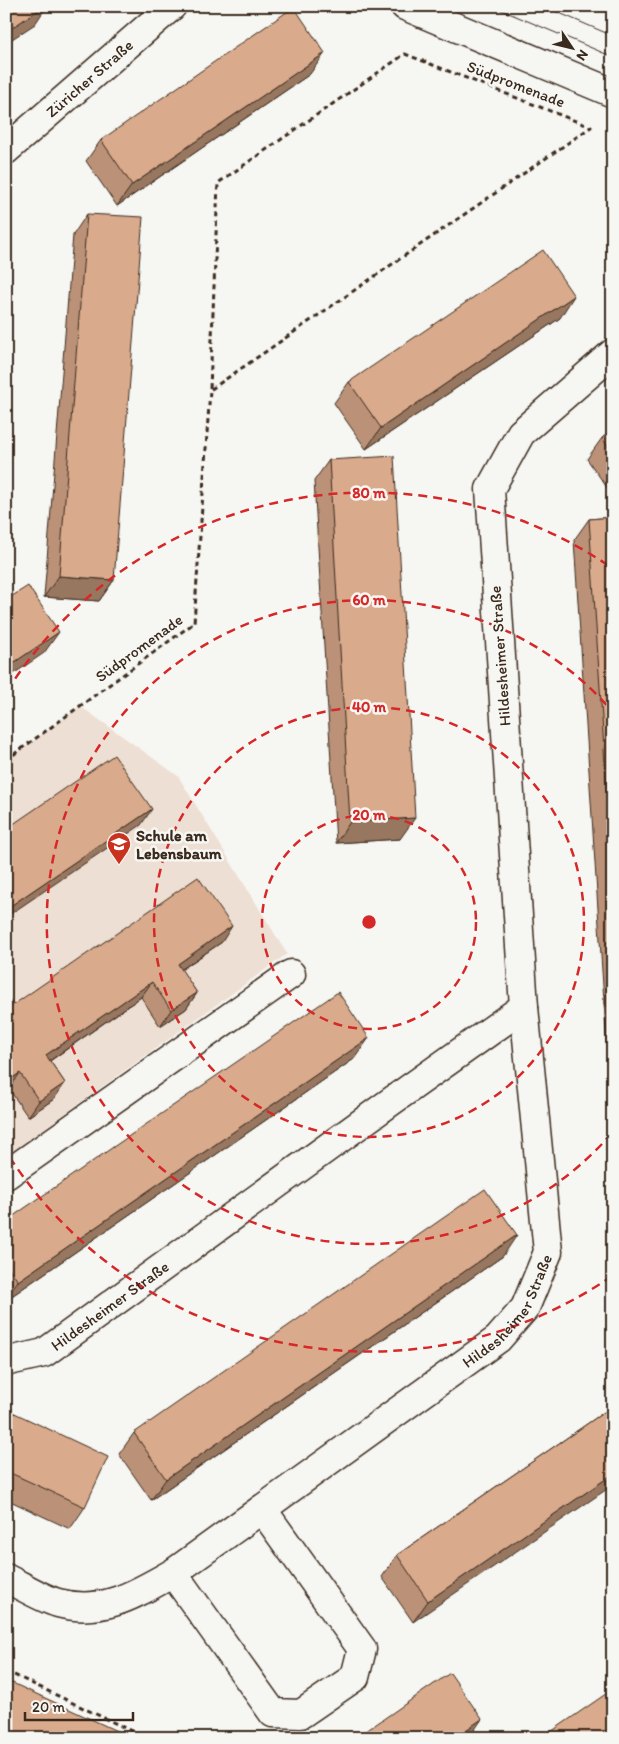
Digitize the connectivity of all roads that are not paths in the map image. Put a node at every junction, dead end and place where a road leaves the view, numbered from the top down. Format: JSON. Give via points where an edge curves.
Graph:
{"nodes":[{"id":1,"x":172,"y":6,"type":"edge"},
{"id":2,"x":405,"y":6,"type":"edge"},
{"id":3,"x":613,"y":93,"type":"edge"},
{"id":4,"x":6,"y":150,"type":"edge"},
{"id":5,"x":613,"y":353,"type":"edge"},
{"id":6,"x":291,"y":974,"type":"dead end"},
{"id":7,"x":524,"y":1007,"type":"junction"},
{"id":8,"x":6,"y":1175,"type":"edge"},
{"id":9,"x":6,"y":1360,"type":"edge"},
{"id":10,"x":262,"y":1509,"type":"junction"},
{"id":11,"x":173,"y":1573,"type":"junction"},
{"id":12,"x":6,"y":1578,"type":"edge"}],
"edges":[{"from":1,"to":4,"type":"street","name":"Züricher Straße"},
{"from":2,"to":3,"type":"street"},
{"from":5,"to":7,"type":"street","name":"Hildesheimer Straße","via":[[521,433],[490,489]]},
{"from":6,"to":8,"type":"street"},
{"from":7,"to":9,"type":"street","name":"Hildesheimer Straße","via":[[44,1353]]},
{"from":7,"to":10,"type":"street","name":"Hildesheimer Straße","via":[[548,1252],[525,1308],[498,1340]]},
{"from":10,"to":11,"type":"street","name":"Hildesheimer Straße"},
{"from":10,"to":11,"type":"street","via":[[362,1649],[355,1677],[301,1714],[273,1713]]},
{"from":11,"to":12,"type":"street","name":"Hildesheimer Straße","via":[[130,1598],[96,1608],[58,1603]]}]}
